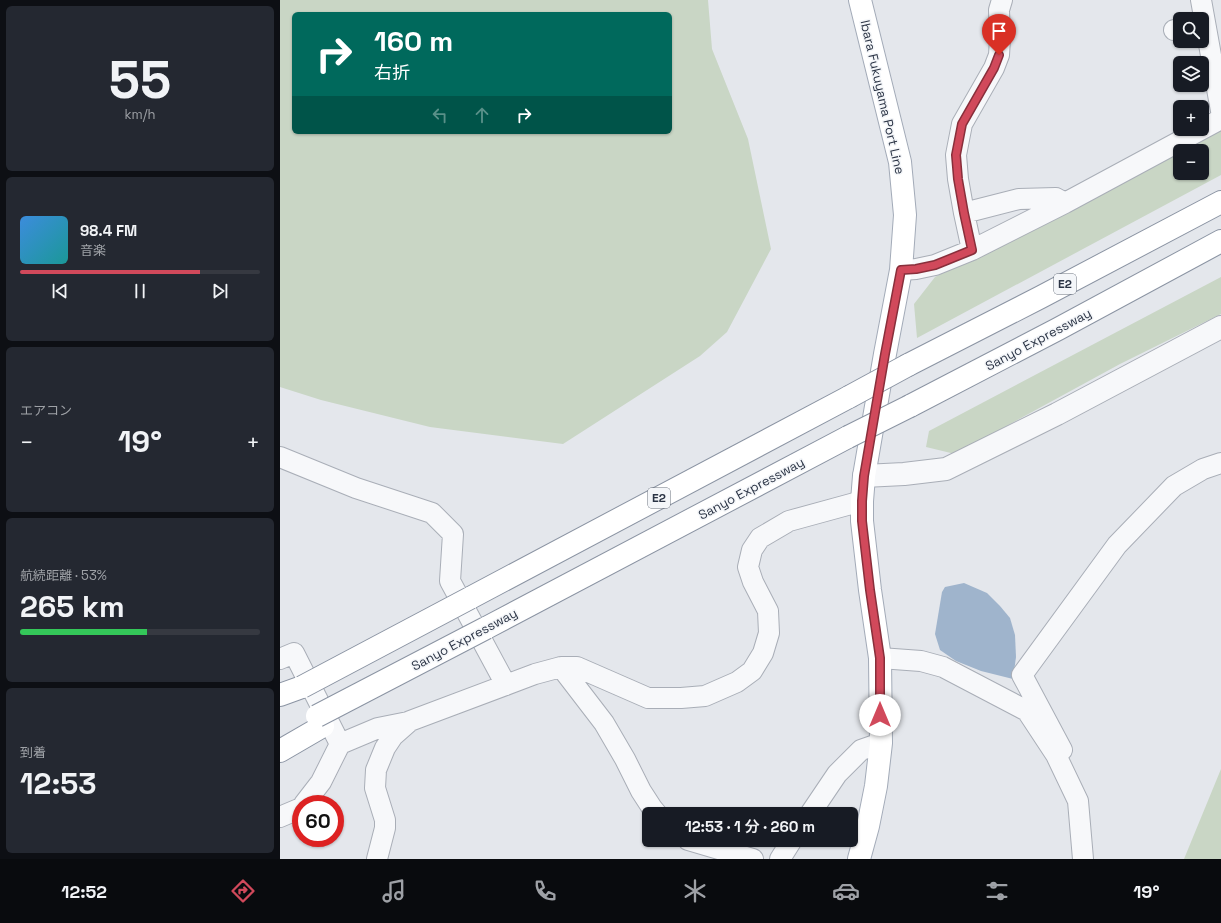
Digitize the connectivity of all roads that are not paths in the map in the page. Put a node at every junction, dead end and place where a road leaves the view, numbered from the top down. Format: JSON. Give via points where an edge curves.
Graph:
{"nodes":[{"id":1,"x":860,"y":0,"type":"edge"},
{"id":2,"x":1002,"y":0,"type":"edge"},
{"id":3,"x":1201,"y":0,"type":"edge"},
{"id":4,"x":1210,"y":24,"type":"edge"},
{"id":5,"x":1221,"y":111,"type":"edge"},
{"id":6,"x":1221,"y":119,"type":"edge"},
{"id":7,"x":1221,"y":202,"type":"edge"},
{"id":8,"x":1065,"y":203,"type":"junction"},
{"id":9,"x":964,"y":213,"type":"junction"},
{"id":10,"x":1221,"y":241,"type":"edge"},
{"id":11,"x":972,"y":250,"type":"junction"},
{"id":12,"x":901,"y":270,"type":"junction"},
{"id":13,"x":1221,"y":328,"type":"edge"},
{"id":14,"x":280,"y":457,"type":"edge"},
{"id":15,"x":1221,"y":463,"type":"edge"},
{"id":16,"x":864,"y":476,"type":"junction"},
{"id":17,"x":862,"y":501,"type":"junction"},
{"id":18,"x":280,"y":658,"type":"edge"},
{"id":19,"x":880,"y":658,"type":"junction"},
{"id":20,"x":561,"y":667,"type":"junction"},
{"id":21,"x":506,"y":685,"type":"junction"},
{"id":22,"x":287,"y":692,"type":"edge"},
{"id":23,"x":320,"y":721,"type":"junction"},
{"id":24,"x":410,"y":721,"type":"junction"},
{"id":25,"x":280,"y":735,"type":"edge"},
{"id":26,"x":880,"y":743,"type":"junction"},
{"id":27,"x":340,"y":744,"type":"junction"},
{"id":28,"x":280,"y":751,"type":"edge"},
{"id":29,"x":1056,"y":755,"type":"junction"},
{"id":30,"x":311,"y":795,"type":"edge"},
{"id":31,"x":651,"y":807,"type":"edge"},
{"id":32,"x":815,"y":807,"type":"edge"},
{"id":33,"x":292,"y":812,"type":"edge"},
{"id":34,"x":280,"y":817,"type":"edge"},
{"id":35,"x":712,"y":847,"type":"edge"},
{"id":36,"x":788,"y":847,"type":"edge"},
{"id":37,"x":377,"y":859,"type":"edge"},
{"id":38,"x":753,"y":859,"type":"edge"},
{"id":39,"x":780,"y":859,"type":"edge"},
{"id":40,"x":859,"y":859,"type":"edge"},
{"id":41,"x":1083,"y":859,"type":"edge"}],
"edges":[{"from":1,"to":12,"type":"main road","name":"Ibara Fukuyama Port Line","via":[[900,162],[905,214]]},
{"from":2,"to":9,"type":"street","via":[[999,10],[999,55],[962,124],[956,155]]},
{"from":3,"to":4,"type":"street"},
{"from":4,"to":5,"type":"street"},
{"from":6,"to":8,"type":"street"},
{"from":7,"to":22,"type":"main road","number":"E2","bridge":true},
{"from":8,"to":9,"type":"street","via":[[1056,198],[1019,199]]},
{"from":8,"to":11,"type":"street"},
{"from":9,"to":11,"type":"street"},
{"from":10,"to":23,"type":"main road","name":"Sanyo Expressway","bridge":true,"via":[[1058,329],[435,654]]},
{"from":11,"to":12,"type":"street","via":[[935,265]]},
{"from":12,"to":16,"type":"main road","name":"Ibara Fukuyama Port Line"},
{"from":13,"to":16,"type":"street","via":[[946,469]]},
{"from":14,"to":21,"type":"street","via":[[356,488],[432,513],[453,534],[450,581]]},
{"from":15,"to":29,"type":"street","via":[[1203,469],[1174,486],[1117,545],[1022,675],[1062,750]]},
{"from":16,"to":17,"type":"main road","name":"Ibara Fukuyama Port Line"},
{"from":17,"to":19,"type":"main road","name":"Ibara Fukuyama Port Line","via":[[862,521]]},
{"from":17,"to":20,"type":"street","via":[[789,520],[760,538],[752,550],[748,566],[752,582],[768,610],[769,633],[752,671],[737,682],[705,696],[648,698],[577,667]]},
{"from":18,"to":27,"type":"street","via":[[294,653]]},
{"from":19,"to":26,"type":"main road","name":"Ibara Fukuyama Port Line"},
{"from":19,"to":29,"type":"street","via":[[921,661],[942,667],[1027,711]]},
{"from":20,"to":21,"type":"street"},
{"from":20,"to":31,"type":"street","via":[[604,723]]},
{"from":21,"to":24,"type":"street"},
{"from":23,"to":25,"type":"main road","name":"Sanyo Expressway"},
{"from":23,"to":28,"type":"main road"},
{"from":24,"to":27,"type":"street","via":[[378,728]]},
{"from":24,"to":37,"type":"street","via":[[393,736],[376,770],[375,788],[385,820]]},
{"from":26,"to":32,"type":"street","via":[[861,750],[837,774]]},
{"from":26,"to":40,"type":"main road","name":"Ibara Fukuyama Port Line","via":[[876,786]]},
{"from":27,"to":30,"type":"street"},
{"from":29,"to":41,"type":"street","via":[[1078,801]]},
{"from":33,"to":34,"type":"street"},
{"from":35,"to":38,"type":"street"},
{"from":36,"to":39,"type":"street"}]}
